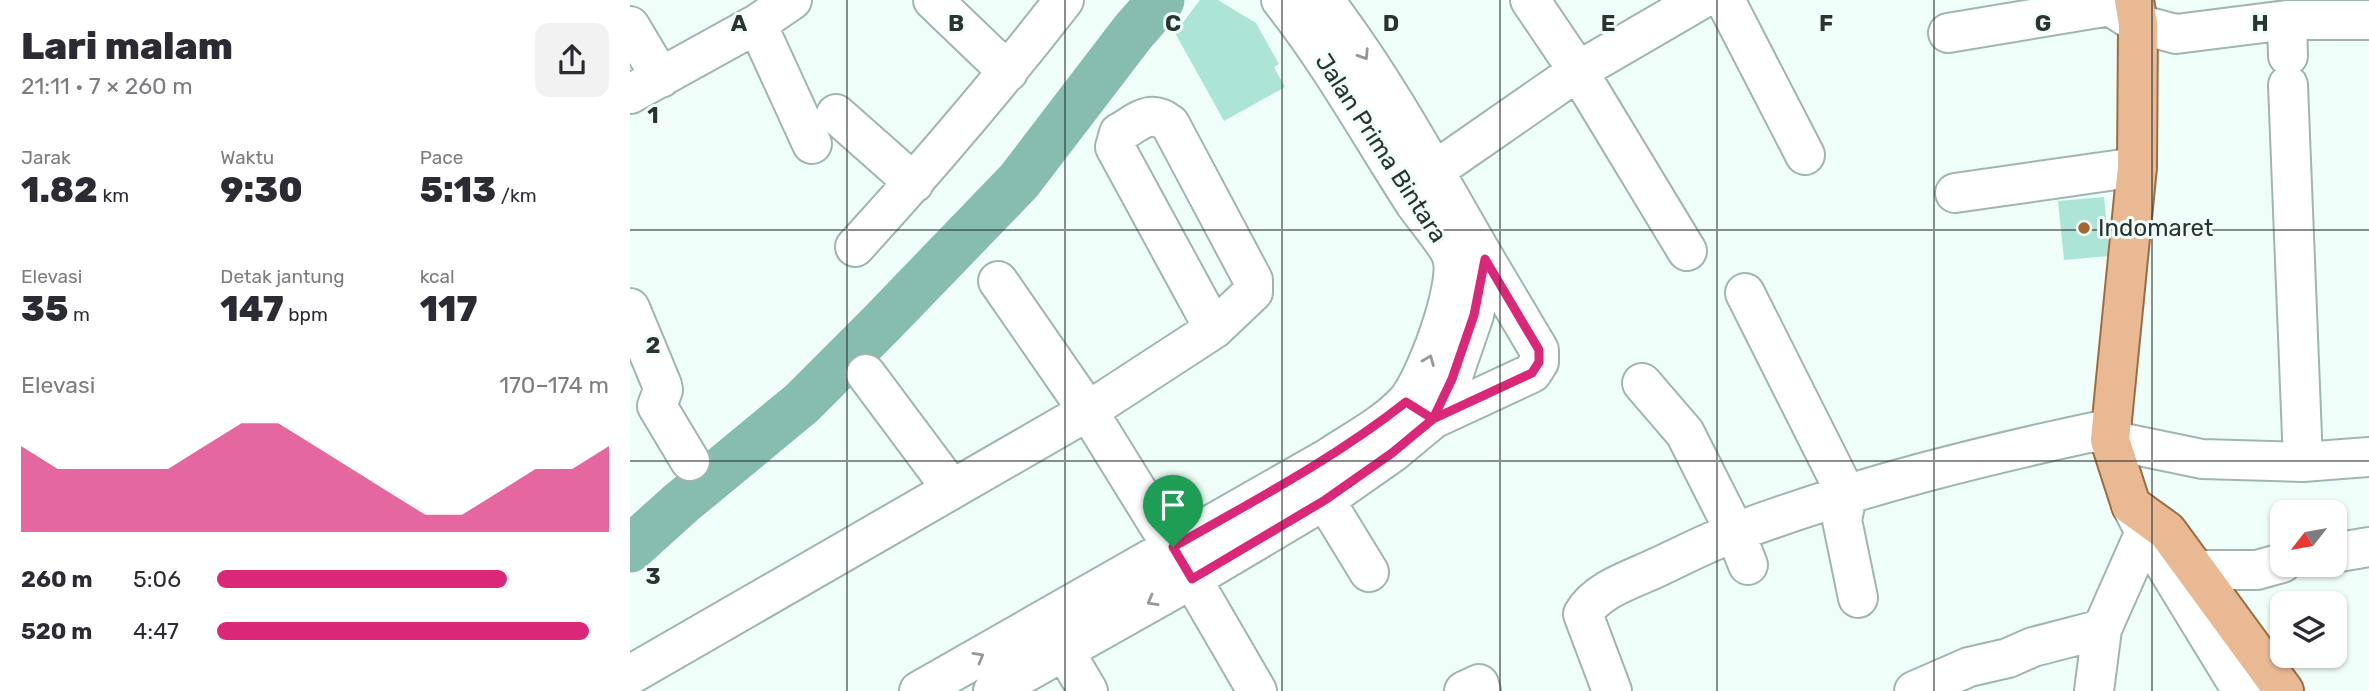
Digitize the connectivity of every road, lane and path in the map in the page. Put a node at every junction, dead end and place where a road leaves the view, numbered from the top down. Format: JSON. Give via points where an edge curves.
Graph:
{"nodes":[{"id":1,"x":792,"y":0,"type":"edge"},
{"id":2,"x":933,"y":0,"type":"edge"},
{"id":3,"x":1064,"y":0,"type":"edge"},
{"id":4,"x":1530,"y":0,"type":"edge"},
{"id":5,"x":1700,"y":0,"type":"edge"},
{"id":6,"x":1724,"y":0,"type":"edge"},
{"id":7,"x":1306,"y":5,"type":"edge"},
{"id":8,"x":2136,"y":12,"type":"edge"},
{"id":9,"x":2369,"y":20,"type":"edge"},
{"id":10,"x":757,"y":24,"type":"junction"},
{"id":11,"x":630,"y":26,"type":"edge"},
{"id":12,"x":1948,"y":33,"type":"dead end"},
{"id":13,"x":2288,"y":54,"type":"junction"},
{"id":14,"x":1578,"y":71,"type":"junction"},
{"id":15,"x":1009,"y":72,"type":"junction"},
{"id":16,"x":645,"y":86,"type":"edge"},
{"id":17,"x":836,"y":114,"type":"dead end"},
{"id":18,"x":812,"y":144,"type":"dead end"},
{"id":19,"x":1805,"y":155,"type":"dead end"},
{"id":20,"x":2137,"y":167,"type":"junction"},
{"id":21,"x":1434,"y":171,"type":"junction"},
{"id":22,"x":914,"y":183,"type":"junction"},
{"id":23,"x":1955,"y":193,"type":"dead end"},
{"id":24,"x":855,"y":247,"type":"dead end"},
{"id":25,"x":1687,"y":251,"type":"dead end"},
{"id":26,"x":1469,"y":258,"type":"junction"},
{"id":27,"x":998,"y":281,"type":"dead end"},
{"id":28,"x":1745,"y":293,"type":"dead end"},
{"id":29,"x":630,"y":307,"type":"edge"},
{"id":30,"x":1214,"y":329,"type":"junction"},
{"id":31,"x":866,"y":374,"type":"dead end"},
{"id":32,"x":1642,"y":383,"type":"dead end"},
{"id":33,"x":1420,"y":410,"type":"junction"},
{"id":34,"x":1088,"y":411,"type":"junction"},
{"id":35,"x":2111,"y":434,"type":"junction"},
{"id":36,"x":2369,"y":457,"type":"edge"},
{"id":37,"x":690,"y":461,"type":"dead end"},
{"id":38,"x":2303,"y":462,"type":"junction"},
{"id":39,"x":951,"y":488,"type":"junction"},
{"id":40,"x":1847,"y":496,"type":"junction"},
{"id":41,"x":1325,"y":500,"type":"junction"},
{"id":42,"x":2138,"y":519,"type":"junction"},
{"id":43,"x":2369,"y":548,"type":"edge"},
{"id":44,"x":1742,"y":549,"type":"junction"},
{"id":45,"x":2347,"y":551,"type":"edge"},
{"id":46,"x":1183,"y":563,"type":"junction"},
{"id":47,"x":2270,"y":566,"type":"edge"},
{"id":48,"x":2195,"y":570,"type":"junction"},
{"id":49,"x":1369,"y":572,"type":"dead end"},
{"id":50,"x":1858,"y":598,"type":"dead end"},
{"id":51,"x":2102,"y":629,"type":"junction"},
{"id":52,"x":1065,"y":650,"type":"junction"},
{"id":53,"x":651,"y":676,"type":"edge"},
{"id":54,"x":919,"y":691,"type":"edge"},
{"id":55,"x":993,"y":691,"type":"edge"},
{"id":56,"x":1088,"y":691,"type":"edge"},
{"id":57,"x":1257,"y":691,"type":"edge"},
{"id":58,"x":1464,"y":691,"type":"edge"},
{"id":59,"x":1482,"y":691,"type":"edge"},
{"id":60,"x":1612,"y":691,"type":"edge"},
{"id":61,"x":1914,"y":691,"type":"edge"},
{"id":62,"x":2094,"y":691,"type":"edge"},
{"id":63,"x":2242,"y":691,"type":"edge"},
{"id":64,"x":2284,"y":691,"type":"edge"}],
"edges":[{"from":1,"to":10,"type":"street"},
{"from":2,"to":15,"type":"street"},
{"from":3,"to":15,"type":"street"},
{"from":4,"to":14,"type":"street"},
{"from":5,"to":14,"type":"street"},
{"from":6,"to":19,"type":"street"},
{"from":7,"to":21,"type":"street","name":"Jalan Prima Bintara","one_way":true,"via":[[1351,36]]},
{"from":7,"to":26,"type":"street","name":"Jalan Prima Bintara"},
{"from":8,"to":12,"type":"street","via":[[2110,6]]},
{"from":8,"to":13,"type":"street","via":[[2176,34]]},
{"from":8,"to":20,"type":"main road"},
{"from":9,"to":13,"type":"street"},
{"from":10,"to":16,"type":"street"},
{"from":10,"to":18,"type":"street"},
{"from":11,"to":16,"type":"street"},
{"from":13,"to":38,"type":"street"},
{"from":14,"to":21,"type":"street"},
{"from":14,"to":25,"type":"street"},
{"from":15,"to":22,"type":"street"},
{"from":17,"to":22,"type":"street"},
{"from":20,"to":23,"type":"street"},
{"from":20,"to":35,"type":"main road"},
{"from":21,"to":26,"type":"street","name":"Jalan Prima Bintara"},
{"from":22,"to":24,"type":"street"},
{"from":26,"to":33,"type":"street","name":"Jalan Prima Bintara","via":[[1451,292],[1427,367]]},
{"from":26,"to":33,"type":"street","via":[[1539,350],[1539,362],[1532,373]]},
{"from":27,"to":34,"type":"street"},
{"from":28,"to":40,"type":"street"},
{"from":29,"to":37,"type":"street","via":[[662,385],[657,406]]},
{"from":30,"to":30,"type":"street","via":[[1117,154],[1119,133],[1149,116],[1170,124],[1253,280],[1253,292]]},
{"from":30,"to":34,"type":"street"},
{"from":31,"to":39,"type":"street"},
{"from":32,"to":44,"type":"street","via":[[1685,433]]},
{"from":33,"to":41,"type":"street","name":"Jalan Prima Bintara","via":[[1392,453]]},
{"from":33,"to":46,"type":"street","name":"Jalan Prima Bintara","via":[[1373,429],[1328,458]]},
{"from":34,"to":39,"type":"street"},
{"from":34,"to":46,"type":"street"},
{"from":35,"to":38,"type":"street","via":[[2202,459]]},
{"from":35,"to":40,"type":"street","via":[[1992,453]]},
{"from":35,"to":42,"type":"main road"},
{"from":36,"to":38,"type":"street"},
{"from":39,"to":53,"type":"street"},
{"from":40,"to":44,"type":"street"},
{"from":40,"to":50,"type":"street","via":[[1842,520]]},
{"from":41,"to":46,"type":"street","name":"Jalan Prima Bintara"},
{"from":41,"to":49,"type":"street"},
{"from":42,"to":48,"type":"main road","via":[[2167,531]]},
{"from":42,"to":51,"type":"street"},
{"from":42,"to":63,"type":"street"},
{"from":43,"to":45,"type":"street"},
{"from":44,"to":60,"type":"street","via":[[1618,586],[1590,601],[1583,614]]},
{"from":46,"to":52,"type":"street","name":"Jalan Prima Bintara","one_way":true},
{"from":54,"to":46,"type":"street","name":"Jalan Prima Bintara","one_way":true},
{"from":46,"to":57,"type":"street"},
{"from":47,"to":48,"type":"street"},
{"from":48,"to":64,"type":"main road"},
{"from":51,"to":61,"type":"street","via":[[1969,667]]},
{"from":51,"to":62,"type":"street"},
{"from":52,"to":55,"type":"street","name":"Jalan Prima Bintara"},
{"from":52,"to":56,"type":"street"},
{"from":58,"to":59,"type":"street","via":[[1479,684]]}]}
